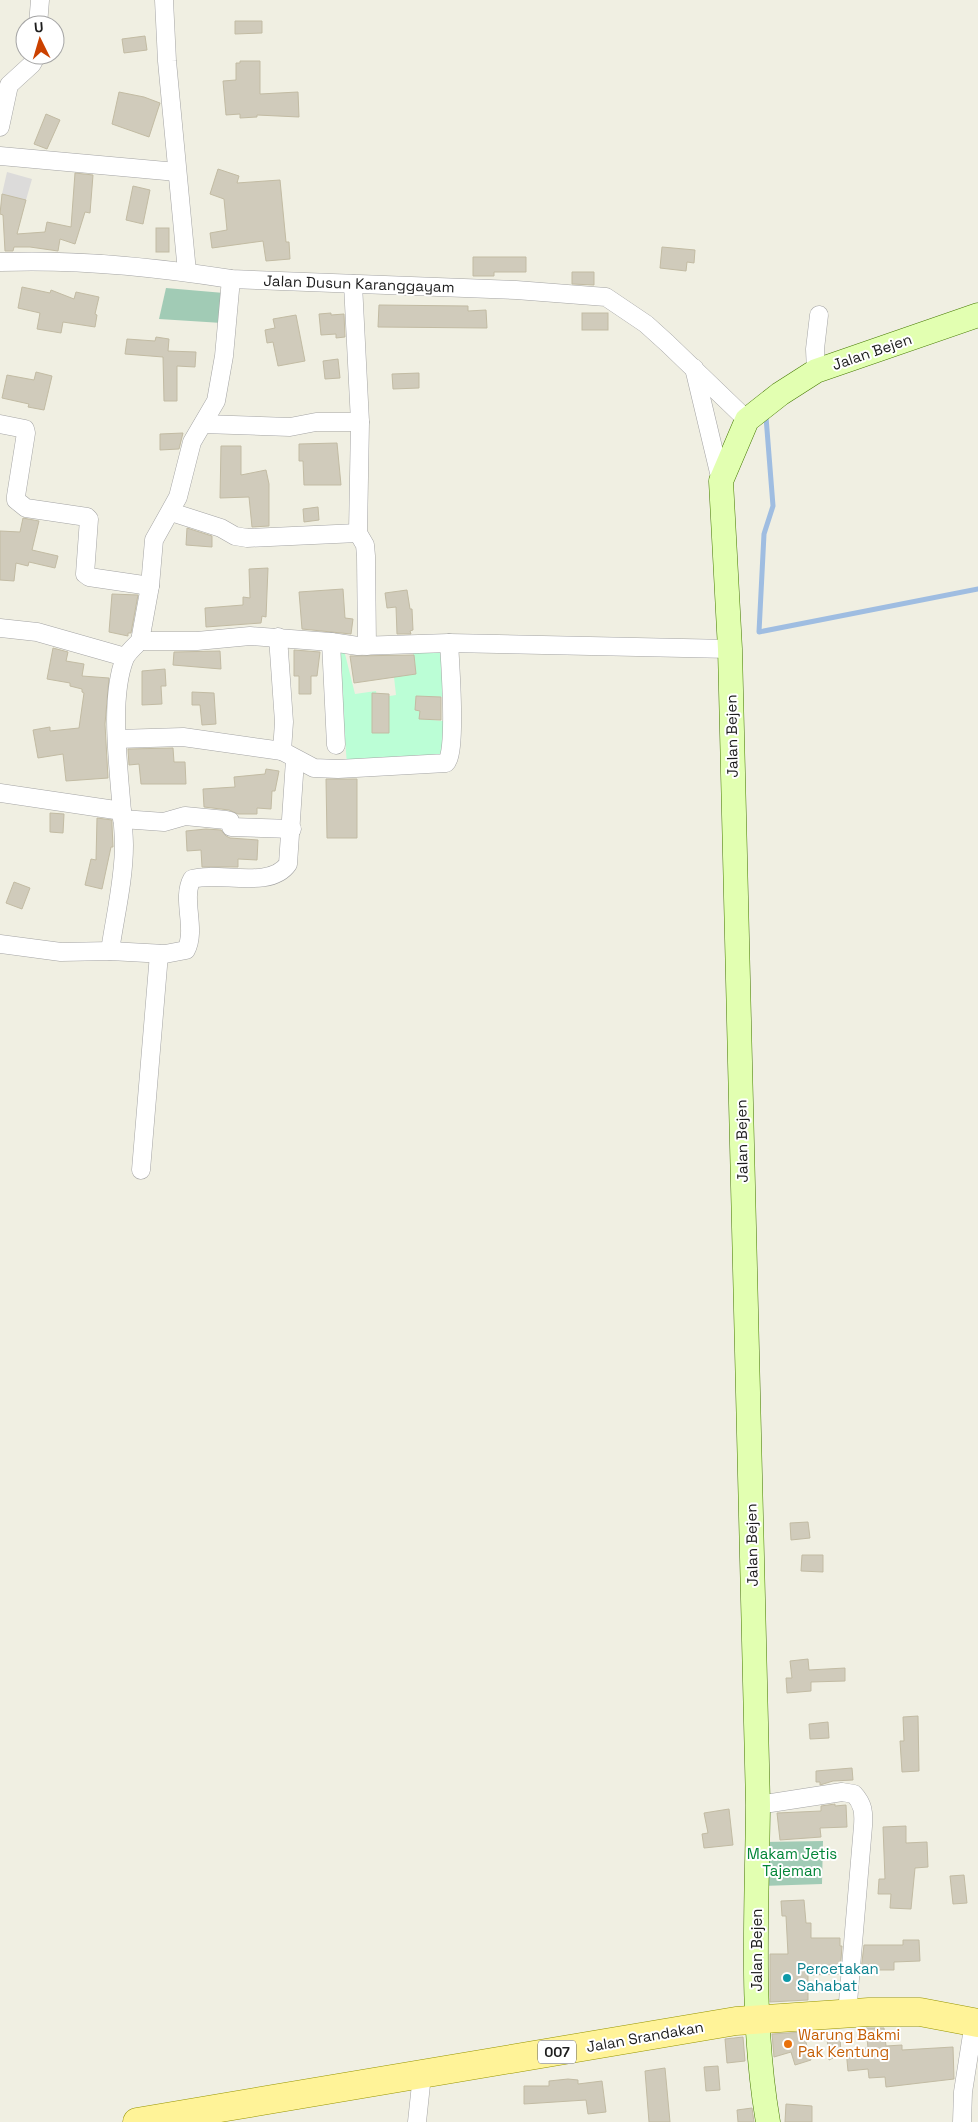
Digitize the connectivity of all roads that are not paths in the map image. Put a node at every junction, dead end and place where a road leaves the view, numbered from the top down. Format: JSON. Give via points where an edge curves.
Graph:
{"nodes":[{"id":1,"x":40,"y":0,"type":"edge"},
{"id":2,"x":164,"y":0,"type":"edge"},
{"id":3,"x":39,"y":15,"type":"edge"},
{"id":4,"x":31,"y":65,"type":"edge"},
{"id":5,"x":0,"y":127,"type":"edge"},
{"id":6,"x":0,"y":156,"type":"edge"},
{"id":7,"x":178,"y":172,"type":"junction"},
{"id":8,"x":0,"y":262,"type":"edge"},
{"id":9,"x":187,"y":272,"type":"junction"},
{"id":10,"x":231,"y":279,"type":"junction"},
{"id":11,"x":353,"y":284,"type":"junction"},
{"id":12,"x":819,"y":315,"type":"dead end"},
{"id":13,"x":978,"y":315,"type":"edge"},
{"id":14,"x":694,"y":367,"type":"junction"},
{"id":15,"x":816,"y":371,"type":"junction"},
{"id":16,"x":747,"y":420,"type":"junction"},
{"id":17,"x":360,"y":422,"type":"junction"},
{"id":18,"x":0,"y":424,"type":"edge"},
{"id":19,"x":203,"y":424,"type":"junction"},
{"id":20,"x":721,"y":482,"type":"junction"},
{"id":21,"x":171,"y":512,"type":"junction"},
{"id":22,"x":358,"y":533,"type":"junction"},
{"id":23,"x":150,"y":586,"type":"junction"},
{"id":24,"x":0,"y":628,"type":"edge"},
{"id":25,"x":278,"y":637,"type":"junction"},
{"id":26,"x":140,"y":641,"type":"junction"},
{"id":27,"x":330,"y":642,"type":"junction"},
{"id":28,"x":449,"y":643,"type":"junction"},
{"id":29,"x":367,"y":646,"type":"junction"},
{"id":30,"x":730,"y":649,"type":"junction"},
{"id":31,"x":126,"y":657,"type":"junction"},
{"id":32,"x":117,"y":739,"type":"junction"},
{"id":33,"x":336,"y":745,"type":"dead end"},
{"id":34,"x":288,"y":756,"type":"junction"},
{"id":35,"x":0,"y":792,"type":"edge"},
{"id":36,"x":122,"y":815,"type":"junction"},
{"id":37,"x":292,"y":829,"type":"junction"},
{"id":38,"x":0,"y":944,"type":"edge"},
{"id":39,"x":110,"y":951,"type":"junction"},
{"id":40,"x":159,"y":954,"type":"junction"},
{"id":41,"x":140,"y":1170,"type":"dead end"},
{"id":42,"x":758,"y":1805,"type":"junction"},
{"id":43,"x":848,"y":2014,"type":"junction"},
{"id":44,"x":757,"y":2020,"type":"junction"},
{"id":45,"x":976,"y":2023,"type":"edge"},
{"id":46,"x":422,"y":2075,"type":"junction"},
{"id":47,"x":137,"y":2122,"type":"edge"},
{"id":48,"x":417,"y":2122,"type":"edge"},
{"id":49,"x":768,"y":2122,"type":"edge"},
{"id":50,"x":962,"y":2122,"type":"edge"}],
"edges":[{"from":1,"to":3,"type":"street"},
{"from":2,"to":7,"type":"street"},
{"from":4,"to":5,"type":"street","via":[[9,85]]},
{"from":6,"to":7,"type":"street"},
{"from":7,"to":9,"type":"street"},
{"from":8,"to":9,"type":"street","name":"Jalan Dusun Karanggayam","via":[[42,261]]},
{"from":9,"to":10,"type":"street","name":"Jalan Dusun Karanggayam"},
{"from":10,"to":11,"type":"street","name":"Jalan Dusun Karanggayam"},
{"from":10,"to":19,"type":"street","via":[[216,402]]},
{"from":11,"to":14,"type":"street","name":"Jalan Dusun Karanggayam","via":[[606,297],[646,324]]},
{"from":11,"to":17,"type":"street"},
{"from":12,"to":15,"type":"street"},
{"from":13,"to":15,"type":"street","name":"Jalan Bejen"},
{"from":14,"to":16,"type":"street","name":"Jalan Dusun Karanggayam"},
{"from":14,"to":20,"type":"street"},
{"from":15,"to":16,"type":"street","name":"Jalan Bejen"},
{"from":16,"to":20,"type":"street","name":"Jalan Bejen"},
{"from":17,"to":19,"type":"street","via":[[316,422],[290,426]]},
{"from":17,"to":22,"type":"street"},
{"from":18,"to":23,"type":"street","via":[[25,429],[26,433],[16,496],[20,505],[89,519],[84,568],[89,577]]},
{"from":19,"to":21,"type":"street","via":[[192,442]]},
{"from":20,"to":30,"type":"street","name":"Jalan Bejen"},
{"from":21,"to":22,"type":"street","via":[[247,538]]},
{"from":21,"to":23,"type":"street","via":[[154,540]]},
{"from":22,"to":29,"type":"street","via":[[365,545],[366,556]]},
{"from":23,"to":26,"type":"street"},
{"from":24,"to":31,"type":"street","via":[[38,632]]},
{"from":25,"to":26,"type":"street"},
{"from":25,"to":27,"type":"street"},
{"from":25,"to":34,"type":"street"},
{"from":26,"to":31,"type":"street"},
{"from":27,"to":29,"type":"street"},
{"from":27,"to":33,"type":"street"},
{"from":28,"to":29,"type":"street"},
{"from":28,"to":30,"type":"street"},
{"from":28,"to":34,"type":"street","via":[[452,701],[449,761],[338,769],[314,768]]},
{"from":30,"to":42,"type":"street","name":"Jalan Bejen"},
{"from":31,"to":32,"type":"street","via":[[119,684]]},
{"from":32,"to":34,"type":"street","via":[[183,737]]},
{"from":32,"to":36,"type":"street"},
{"from":34,"to":37,"type":"street"},
{"from":35,"to":36,"type":"street"},
{"from":36,"to":37,"type":"street","via":[[164,822],[184,816],[226,820],[231,827]]},
{"from":36,"to":39,"type":"street","via":[[123,866]]},
{"from":37,"to":40,"type":"street","via":[[288,864],[277,875],[192,879],[188,892],[190,942],[186,950],[179,953]]},
{"from":38,"to":39,"type":"street","via":[[61,952]]},
{"from":39,"to":40,"type":"street"},
{"from":40,"to":41,"type":"street"},
{"from":42,"to":43,"type":"street","via":[[842,1792],[854,1794],[862,1802],[864,1826]]},
{"from":42,"to":44,"type":"street","name":"Jalan Bejen"},
{"from":43,"to":44,"type":"main road","name":"Jalan Srandakan","number":"007"},
{"from":43,"to":45,"type":"main road","name":"Jalan Srandakan","number":"007","via":[[920,2012]]},
{"from":44,"to":46,"type":"main road","name":"Jalan Srandakan","number":"007"},
{"from":44,"to":49,"type":"street","name":"Jalan Bejen"},
{"from":45,"to":50,"type":"street","via":[[963,2092]]},
{"from":46,"to":47,"type":"main road","name":"Jalan Srandakan","number":"007"},
{"from":46,"to":48,"type":"street"}]}
